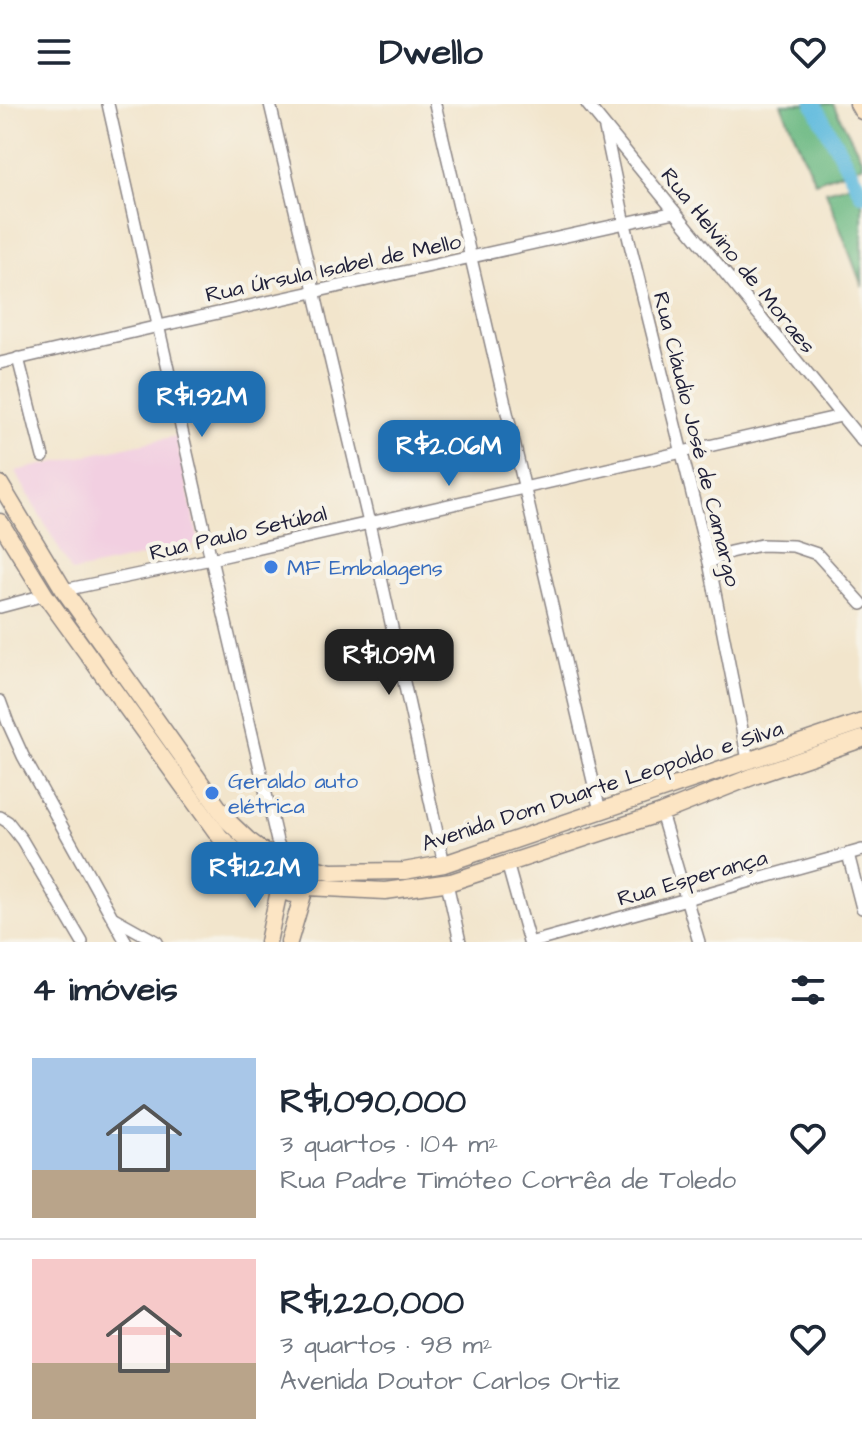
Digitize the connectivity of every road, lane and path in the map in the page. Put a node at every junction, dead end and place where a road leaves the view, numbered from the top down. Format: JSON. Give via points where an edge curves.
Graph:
{"nodes":[{"id":1,"x":108,"y":104,"type":"edge"},
{"id":2,"x":270,"y":104,"type":"edge"},
{"id":3,"x":435,"y":104,"type":"edge"},
{"id":4,"x":587,"y":104,"type":"edge"},
{"id":5,"x":858,"y":104,"type":"edge"},
{"id":6,"x":862,"y":111,"type":"edge"},
{"id":7,"x":605,"y":129,"type":"junction"},
{"id":8,"x":675,"y":212,"type":"junction"},
{"id":9,"x":625,"y":224,"type":"junction"},
{"id":10,"x":470,"y":257,"type":"junction"},
{"id":11,"x":316,"y":291,"type":"junction"},
{"id":12,"x":159,"y":326,"type":"junction"},
{"id":13,"x":18,"y":358,"type":"junction"},
{"id":14,"x":0,"y":363,"type":"edge"},
{"id":15,"x":841,"y":416,"type":"junction"},
{"id":16,"x":862,"y":441,"type":"edge"},
{"id":17,"x":682,"y":453,"type":"junction"},
{"id":18,"x":43,"y":457,"type":"dead end"},
{"id":19,"x":0,"y":484,"type":"edge"},
{"id":20,"x":525,"y":489,"type":"junction"},
{"id":21,"x":0,"y":522,"type":"edge"},
{"id":22,"x":369,"y":523,"type":"junction"},
{"id":23,"x":211,"y":559,"type":"junction"},
{"id":24,"x":709,"y":562,"type":"junction"},
{"id":25,"x":64,"y":590,"type":"junction"},
{"id":26,"x":45,"y":595,"type":"junction"},
{"id":27,"x":862,"y":604,"type":"edge"},
{"id":28,"x":0,"y":607,"type":"edge"},
{"id":29,"x":104,"y":646,"type":"junction"},
{"id":30,"x":89,"y":657,"type":"junction"},
{"id":31,"x":0,"y":701,"type":"edge"},
{"id":32,"x":862,"y":722,"type":"edge"},
{"id":33,"x":862,"y":739,"type":"edge"},
{"id":34,"x":751,"y":768,"type":"junction"},
{"id":35,"x":600,"y":811,"type":"junction"},
{"id":36,"x":661,"y":813,"type":"junction"},
{"id":37,"x":0,"y":817,"type":"edge"},
{"id":38,"x":270,"y":846,"type":"junction"},
{"id":39,"x":862,"y":850,"type":"edge"},
{"id":40,"x":848,"y":854,"type":"junction"},
{"id":41,"x":507,"y":863,"type":"junction"},
{"id":42,"x":444,"y":864,"type":"junction"},
{"id":43,"x":305,"y":866,"type":"junction"},
{"id":44,"x":282,"y":875,"type":"junction"},
{"id":45,"x":447,"y":883,"type":"junction"},
{"id":46,"x":306,"y":889,"type":"junction"},
{"id":47,"x":686,"y":899,"type":"junction"},
{"id":48,"x":862,"y":908,"type":"edge"},
{"id":49,"x":113,"y":917,"type":"junction"},
{"id":50,"x":141,"y":933,"type":"junction"},
{"id":51,"x":82,"y":942,"type":"edge"},
{"id":52,"x":128,"y":942,"type":"edge"},
{"id":53,"x":157,"y":942,"type":"edge"},
{"id":54,"x":268,"y":942,"type":"edge"},
{"id":55,"x":289,"y":942,"type":"edge"},
{"id":56,"x":460,"y":942,"type":"edge"},
{"id":57,"x":531,"y":942,"type":"edge"},
{"id":58,"x":699,"y":942,"type":"edge"}],
"edges":[{"from":1,"to":12,"type":"street"},
{"from":2,"to":11,"type":"street"},
{"from":3,"to":10,"type":"street"},
{"from":4,"to":7,"type":"street","name":"Rua Helvino de Moraes"},
{"from":5,"to":6,"type":"main road"},
{"from":7,"to":8,"type":"street","name":"Rua Helvino de Moraes"},
{"from":7,"to":9,"type":"street","name":"Rua Cláudio José de Camargo"},
{"from":8,"to":9,"type":"street","name":"Rua Úrsula Isabel de Mello"},
{"from":8,"to":15,"type":"street","name":"Rua Helvino de Moraes"},
{"from":9,"to":10,"type":"street","name":"Rua Úrsula Isabel de Mello"},
{"from":9,"to":17,"type":"street","name":"Rua Cláudio José de Camargo"},
{"from":10,"to":11,"type":"street","name":"Rua Úrsula Isabel de Mello"},
{"from":10,"to":20,"type":"street"},
{"from":11,"to":12,"type":"street","name":"Rua Úrsula Isabel de Mello"},
{"from":11,"to":22,"type":"street"},
{"from":12,"to":13,"type":"street","name":"Rua Úrsula Isabel de Mello"},
{"from":12,"to":23,"type":"street"},
{"from":13,"to":14,"type":"street","name":"Rua Úrsula Isabel de Mello"},
{"from":13,"to":18,"type":"street"},
{"from":15,"to":16,"type":"street","name":"Rua Helvino de Moraes"},
{"from":15,"to":17,"type":"street","name":"Rua Paulo Setúbal"},
{"from":17,"to":20,"type":"street","name":"Rua Paulo Setúbal"},
{"from":17,"to":24,"type":"street","name":"Rua Cláudio José de Camargo"},
{"from":19,"to":25,"type":"main road"},
{"from":20,"to":22,"type":"street","name":"Rua Paulo Setúbal"},
{"from":20,"to":35,"type":"street"},
{"from":21,"to":26,"type":"main road"},
{"from":22,"to":23,"type":"street","name":"Rua Paulo Setúbal"},
{"from":22,"to":42,"type":"street"},
{"from":23,"to":25,"type":"street","name":"Rua Paulo Setúbal"},
{"from":23,"to":38,"type":"street"},
{"from":24,"to":27,"type":"street","via":[[761,545],[793,546],[817,554]]},
{"from":24,"to":34,"type":"street","name":"Rua Cláudio José de Camargo"},
{"from":25,"to":29,"type":"main road"},
{"from":26,"to":28,"type":"street"},
{"from":26,"to":30,"type":"main road"},
{"from":29,"to":30,"type":"main road"},
{"from":29,"to":38,"type":"main road","via":[[228,821],[248,840]]},
{"from":30,"to":44,"type":"main road","via":[[220,837],[252,865]]},
{"from":31,"to":49,"type":"street","via":[[23,756]]},
{"from":32,"to":34,"type":"main road","name":"Avenida Dom Duarte Leopoldo e Silva"},
{"from":33,"to":34,"type":"main road","name":"Avenida Dom Duarte Leopoldo e Silva"},
{"from":34,"to":35,"type":"main road","name":"Avenida Dom Duarte Leopoldo e Silva"},
{"from":34,"to":36,"type":"main road","name":"Avenida Dom Duarte Leopoldo e Silva"},
{"from":35,"to":42,"type":"main road","name":"Avenida Dom Duarte Leopoldo e Silva"},
{"from":36,"to":41,"type":"main road","name":"Avenida Dom Duarte Leopoldo e Silva"},
{"from":36,"to":47,"type":"street"},
{"from":37,"to":51,"type":"street","via":[[22,840]]},
{"from":38,"to":44,"type":"main road"},
{"from":39,"to":40,"type":"street","name":"Rua Esperança"},
{"from":40,"to":47,"type":"street","name":"Rua Esperança"},
{"from":40,"to":48,"type":"street"},
{"from":41,"to":45,"type":"main road","name":"Avenida Dom Duarte Leopoldo e Silva"},
{"from":41,"to":57,"type":"street"},
{"from":42,"to":43,"type":"main road","name":"Avenida Dom Duarte Leopoldo e Silva","via":[[404,871],[331,872]]},
{"from":43,"to":44,"type":"main road","via":[[298,862]]},
{"from":43,"to":46,"type":"main road","via":[[311,879]]},
{"from":44,"to":46,"type":"main road","via":[[288,893]]},
{"from":44,"to":54,"type":"main road"},
{"from":45,"to":46,"type":"main road","name":"Avenida Dom Duarte Leopoldo e Silva","via":[[385,891]]},
{"from":45,"to":56,"type":"street"},
{"from":46,"to":55,"type":"main road"},
{"from":47,"to":57,"type":"street","name":"Rua Esperança"},
{"from":47,"to":58,"type":"street"},
{"from":49,"to":50,"type":"street"},
{"from":49,"to":52,"type":"street"},
{"from":50,"to":52,"type":"street"},
{"from":50,"to":53,"type":"street"}]}
